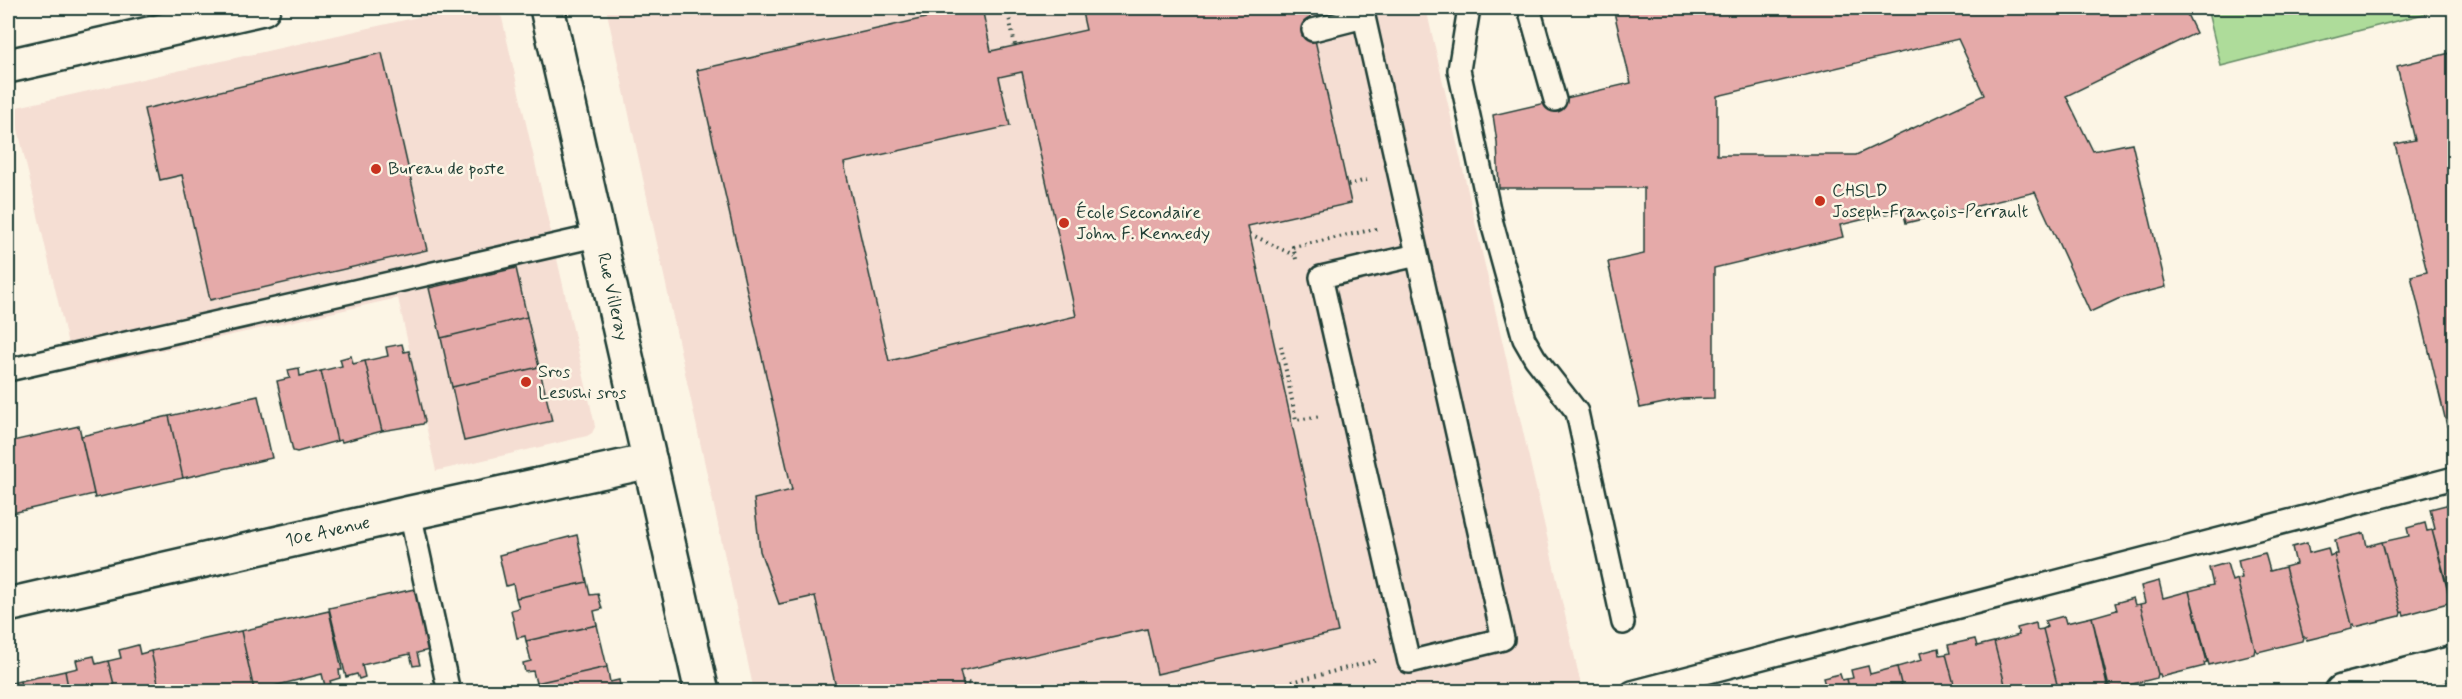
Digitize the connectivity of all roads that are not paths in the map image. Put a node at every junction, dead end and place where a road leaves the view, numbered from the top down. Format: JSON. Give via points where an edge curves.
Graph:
{"nodes":[{"id":1,"x":263,"y":8,"type":"edge"},
{"id":2,"x":547,"y":8,"type":"edge"},
{"id":3,"x":1469,"y":8,"type":"edge"},
{"id":4,"x":1529,"y":8,"type":"edge"},
{"id":5,"x":1363,"y":13,"type":"edge"},
{"id":6,"x":1313,"y":30,"type":"dead end"},
{"id":7,"x":8,"y":66,"type":"edge"},
{"id":8,"x":1556,"y":100,"type":"dead end"},
{"id":9,"x":600,"y":235,"type":"junction"},
{"id":10,"x":1417,"y":255,"type":"junction"},
{"id":11,"x":8,"y":370,"type":"edge"},
{"id":12,"x":650,"y":461,"type":"junction"},
{"id":13,"x":2454,"y":478,"type":"edge"},
{"id":14,"x":410,"y":513,"type":"junction"},
{"id":15,"x":8,"y":605,"type":"edge"},
{"id":16,"x":1623,"y":623,"type":"dead end"},
{"id":17,"x":2454,"y":663,"type":"edge"},
{"id":18,"x":449,"y":692,"type":"edge"},
{"id":19,"x":702,"y":692,"type":"edge"},
{"id":20,"x":1632,"y":692,"type":"edge"},
{"id":21,"x":2342,"y":692,"type":"edge"}],
"edges":[{"from":1,"to":7,"type":"street"},
{"from":2,"to":9,"type":"street","name":"Rue Villeray"},
{"from":3,"to":16,"type":"lane","via":[[1459,70],[1492,223],[1524,339],[1577,412]]},
{"from":4,"to":8,"type":"lane"},
{"from":5,"to":6,"type":"lane"},
{"from":5,"to":10,"type":"lane"},
{"from":9,"to":11,"type":"lane"},
{"from":9,"to":12,"type":"street","name":"Rue Villeray"},
{"from":10,"to":10,"type":"lane","via":[[1321,277],[1409,662],[1503,639]]},
{"from":12,"to":14,"type":"street","name":"10e Avenue"},
{"from":12,"to":19,"type":"street","name":"Rue Villeray"},
{"from":13,"to":20,"type":"lane"},
{"from":14,"to":15,"type":"street","name":"10e Avenue"},
{"from":14,"to":18,"type":"lane"},
{"from":17,"to":21,"type":"street"}]}
